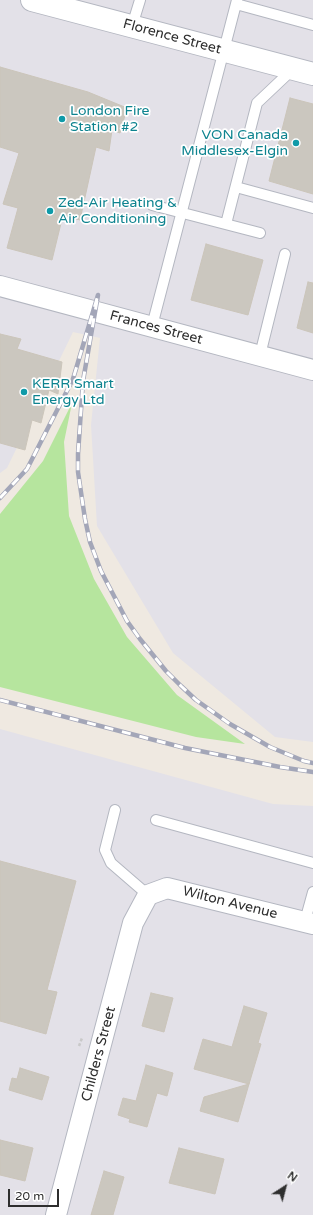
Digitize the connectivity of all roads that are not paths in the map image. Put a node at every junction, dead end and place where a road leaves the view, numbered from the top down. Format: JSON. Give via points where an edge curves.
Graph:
{"nodes":[{"id":1,"x":32,"y":0,"type":"edge"},
{"id":2,"x":140,"y":0,"type":"edge"},
{"id":3,"x":236,"y":2,"type":"edge"},
{"id":4,"x":313,"y":25,"type":"edge"},
{"id":5,"x":132,"y":26,"type":"junction"},
{"id":6,"x":225,"y":51,"type":"junction"},
{"id":7,"x":303,"y":71,"type":"edge"},
{"id":8,"x":236,"y":187,"type":"junction"},
{"id":9,"x":152,"y":205,"type":"dead end"},
{"id":10,"x":313,"y":208,"type":"edge"},
{"id":11,"x":182,"y":213,"type":"junction"},
{"id":12,"x":226,"y":224,"type":"junction"},
{"id":13,"x":260,"y":233,"type":"dead end"},
{"id":14,"x":286,"y":254,"type":"dead end"},
{"id":15,"x":0,"y":286,"type":"edge"},
{"id":16,"x":152,"y":326,"type":"junction"},
{"id":17,"x":260,"y":355,"type":"junction"},
{"id":18,"x":313,"y":370,"type":"edge"},
{"id":19,"x":115,"y":810,"type":"dead end"},
{"id":20,"x":156,"y":820,"type":"dead end"},
{"id":21,"x":313,"y":863,"type":"edge"},
{"id":22,"x":313,"y":892,"type":"edge"},
{"id":23,"x":148,"y":895,"type":"junction"},
{"id":24,"x":309,"y":922,"type":"edge"},
{"id":25,"x":56,"y":1215,"type":"edge"}],
"edges":[{"from":1,"to":5,"type":"main road","name":"Florence Street"},
{"from":2,"to":5,"type":"lane"},
{"from":3,"to":4,"type":"lane"},
{"from":3,"to":6,"type":"lane"},
{"from":5,"to":6,"type":"main road","name":"Florence Street"},
{"from":6,"to":7,"type":"main road","name":"Florence Street"},
{"from":6,"to":11,"type":"lane"},
{"from":7,"to":8,"type":"lane","via":[[257,102]]},
{"from":8,"to":10,"type":"lane"},
{"from":8,"to":12,"type":"lane"},
{"from":9,"to":11,"type":"lane"},
{"from":11,"to":12,"type":"lane"},
{"from":11,"to":16,"type":"lane"},
{"from":12,"to":13,"type":"lane"},
{"from":14,"to":17,"type":"lane"},
{"from":15,"to":16,"type":"street","name":"Frances Street"},
{"from":16,"to":17,"type":"street","name":"Frances Street"},
{"from":17,"to":18,"type":"street","name":"Frances Street"},
{"from":19,"to":23,"type":"lane","via":[[105,850],[111,864]]},
{"from":20,"to":21,"type":"lane"},
{"from":22,"to":24,"type":"lane"},
{"from":23,"to":24,"type":"street","name":"Wilton Avenue","via":[[167,888]]},
{"from":23,"to":25,"type":"street","name":"Childers Street","via":[[133,923]]}]}
